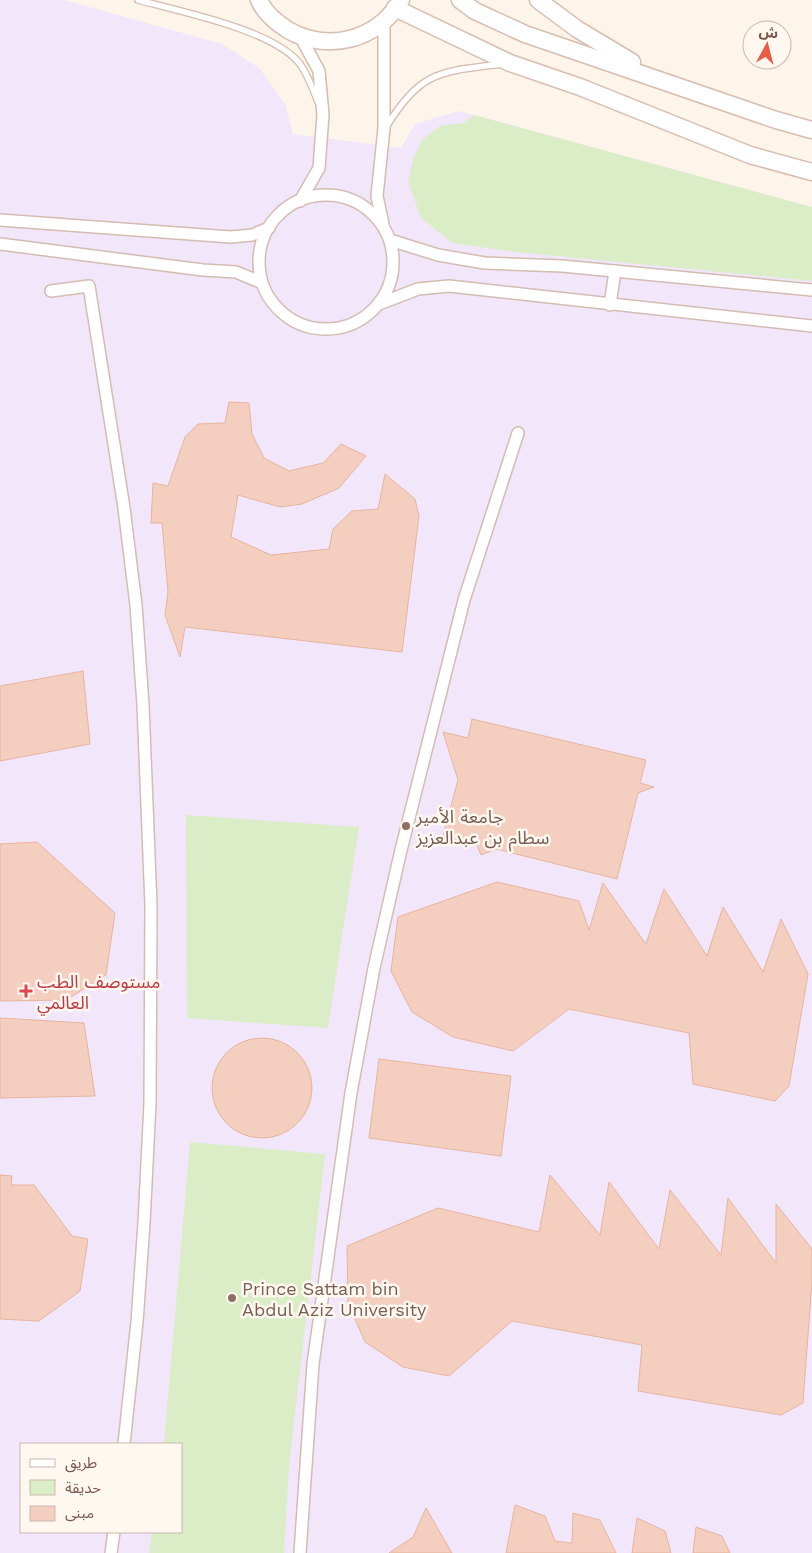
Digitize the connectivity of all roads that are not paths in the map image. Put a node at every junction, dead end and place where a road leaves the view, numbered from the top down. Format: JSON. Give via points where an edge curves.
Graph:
{"nodes":[{"id":1,"x":138,"y":0,"type":"edge"},
{"id":2,"x":460,"y":0,"type":"edge"},
{"id":3,"x":538,"y":0,"type":"edge"},
{"id":4,"x":255,"y":1,"type":"edge"},
{"id":5,"x":398,"y":4,"type":"edge"},
{"id":6,"x":384,"y":21,"type":"junction"},
{"id":7,"x":300,"y":36,"type":"junction"},
{"id":8,"x":510,"y":62,"type":"junction"},
{"id":9,"x":655,"y":77,"type":"junction"},
{"id":10,"x":323,"y":115,"type":"junction"},
{"id":11,"x":384,"y":128,"type":"junction"},
{"id":12,"x":812,"y":130,"type":"edge"},
{"id":13,"x":812,"y":172,"type":"edge"},
{"id":14,"x":300,"y":201,"type":"junction"},
{"id":15,"x":0,"y":220,"type":"edge"},
{"id":16,"x":383,"y":226,"type":"junction"},
{"id":17,"x":268,"y":228,"type":"junction"},
{"id":18,"x":390,"y":240,"type":"junction"},
{"id":19,"x":0,"y":244,"type":"edge"},
{"id":20,"x":614,"y":271,"type":"junction"},
{"id":21,"x":260,"y":282,"type":"junction"},
{"id":22,"x":812,"y":290,"type":"edge"},
{"id":23,"x":51,"y":291,"type":"dead end"},
{"id":24,"x":379,"y":304,"type":"junction"},
{"id":25,"x":610,"y":305,"type":"junction"},
{"id":26,"x":812,"y":326,"type":"edge"},
{"id":27,"x":518,"y":433,"type":"dead end"},
{"id":28,"x":124,"y":1443,"type":"edge"},
{"id":29,"x":114,"y":1533,"type":"edge"},
{"id":30,"x":111,"y":1553,"type":"edge"},
{"id":31,"x":300,"y":1553,"type":"edge"}],
"edges":[{"from":1,"to":10,"type":"lane","via":[[246,32],[280,48],[299,63],[313,87]]},
{"from":2,"to":9,"type":"main road","via":[[475,11],[525,34]]},
{"from":3,"to":9,"type":"main road","via":[[577,29]]},
{"from":4,"to":7,"type":"main road","via":[[277,23]]},
{"from":5,"to":6,"type":"main road"},
{"from":5,"to":8,"type":"main road"},
{"from":6,"to":7,"type":"main road","via":[[366,34],[344,41],[322,42]]},
{"from":6,"to":11,"type":"street"},
{"from":7,"to":10,"type":"street","via":[[319,71]]},
{"from":8,"to":11,"type":"lane","via":[[446,71],[424,81],[402,101]]},
{"from":8,"to":13,"type":"main road","via":[[580,86],[750,155]]},
{"from":9,"to":12,"type":"main road"},
{"from":10,"to":14,"type":"street","via":[[318,168]]},
{"from":11,"to":16,"type":"street","via":[[377,196]]},
{"from":14,"to":16,"type":"street","via":[[323,195],[346,198],[367,208]]},
{"from":14,"to":17,"type":"street","via":[[282,212]]},
{"from":15,"to":17,"type":"street","via":[[231,237],[252,235]]},
{"from":16,"to":18,"type":"street"},
{"from":17,"to":21,"type":"street","via":[[261,246]]},
{"from":18,"to":20,"type":"street","via":[[438,255],[485,263]]},
{"from":18,"to":24,"type":"street","via":[[394,262],[390,285]]},
{"from":19,"to":21,"type":"street","via":[[236,272]]},
{"from":20,"to":22,"type":"street"},
{"from":20,"to":25,"type":"street"},
{"from":21,"to":24,"type":"street","via":[[273,304],[306,326],[326,329],[346,326],[364,318]]},
{"from":23,"to":28,"type":"street","via":[[89,286],[124,508],[136,605],[143,705],[151,905],[150,1104],[137,1322]]},
{"from":24,"to":25,"type":"street","via":[[418,289],[449,286]]},
{"from":25,"to":26,"type":"street"},
{"from":27,"to":31,"type":"street","via":[[464,600],[374,968],[351,1093],[313,1364]]},
{"from":29,"to":30,"type":"street"}]}
